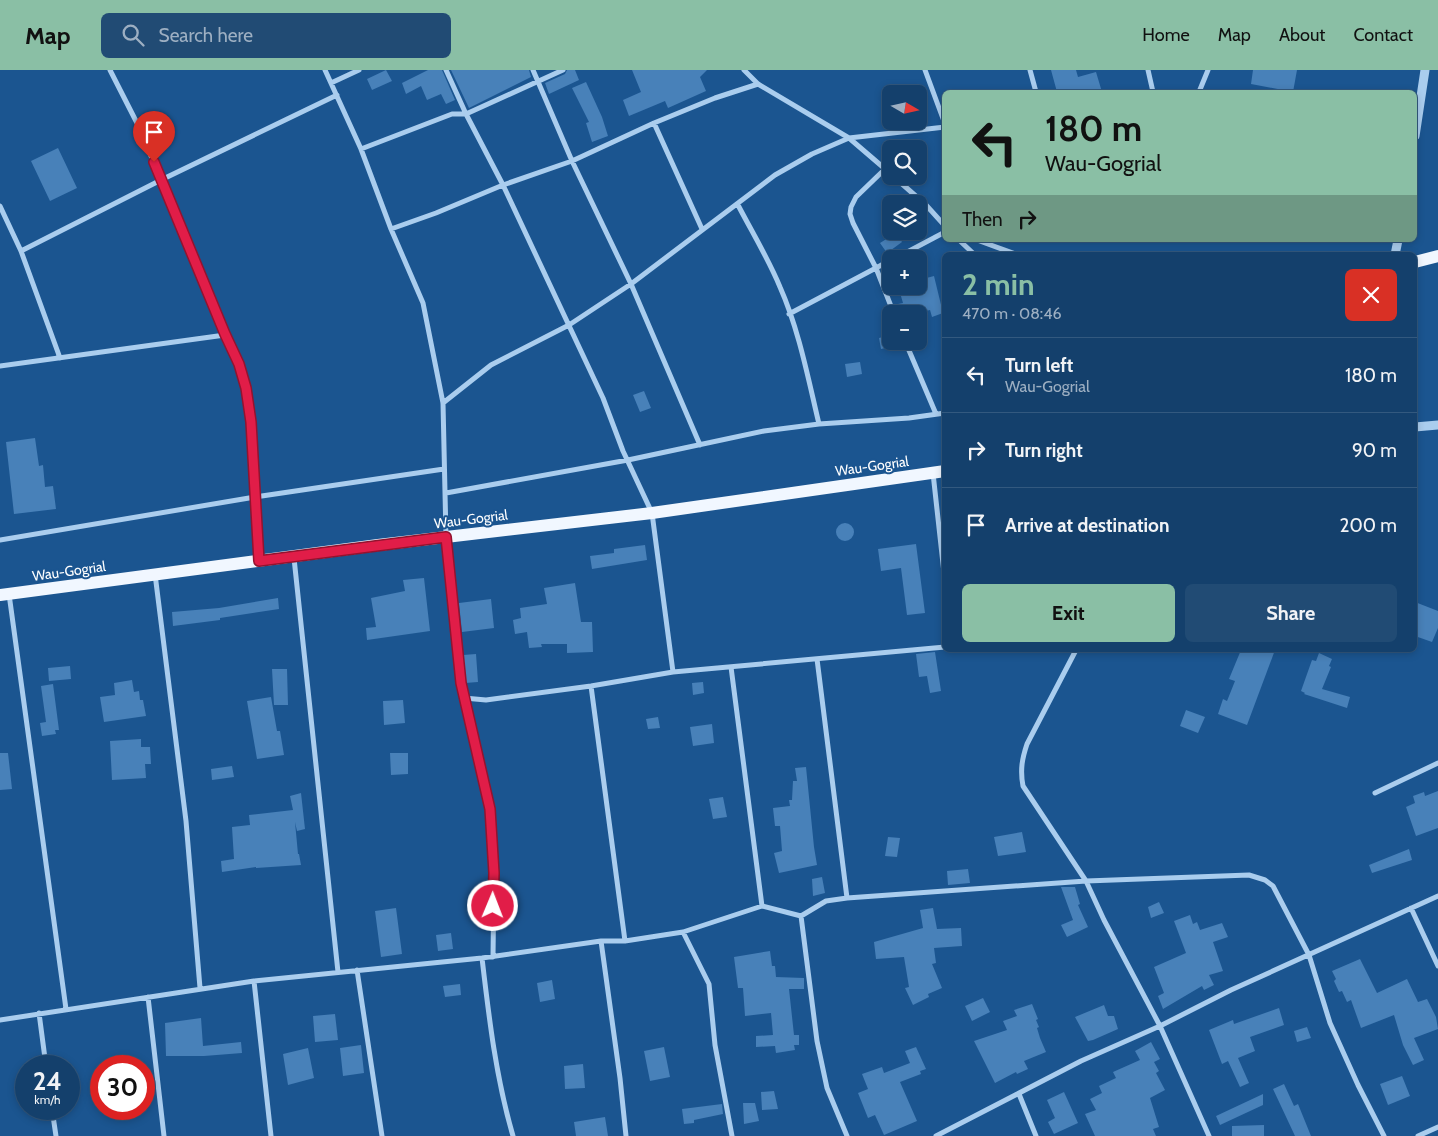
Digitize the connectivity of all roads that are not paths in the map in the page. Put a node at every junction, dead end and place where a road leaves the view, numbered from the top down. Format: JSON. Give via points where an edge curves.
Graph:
{"nodes":[{"id":1,"x":110,"y":70,"type":"edge"},
{"id":2,"x":325,"y":70,"type":"edge"},
{"id":3,"x":359,"y":70,"type":"edge"},
{"id":4,"x":446,"y":70,"type":"edge"},
{"id":5,"x":533,"y":70,"type":"edge"},
{"id":6,"x":563,"y":70,"type":"edge"},
{"id":7,"x":744,"y":70,"type":"edge"},
{"id":8,"x":925,"y":70,"type":"edge"},
{"id":9,"x":1030,"y":70,"type":"edge"},
{"id":10,"x":1148,"y":70,"type":"edge"},
{"id":11,"x":1208,"y":70,"type":"edge"},
{"id":12,"x":1425,"y":70,"type":"edge"},
{"id":13,"x":537,"y":80,"type":"junction"},
{"id":14,"x":331,"y":83,"type":"junction"},
{"id":15,"x":758,"y":84,"type":"junction"},
{"id":16,"x":1035,"y":90,"type":"edge"},
{"id":17,"x":1153,"y":90,"type":"edge"},
{"id":18,"x":1200,"y":90,"type":"edge"},
{"id":19,"x":337,"y":95,"type":"junction"},
{"id":20,"x":466,"y":114,"type":"junction"},
{"id":21,"x":942,"y":118,"type":"edge"},
{"id":22,"x":654,"y":123,"type":"junction"},
{"id":23,"x":1417,"y":123,"type":"edge"},
{"id":24,"x":942,"y":126,"type":"edge"},
{"id":25,"x":849,"y":138,"type":"junction"},
{"id":26,"x":361,"y":149,"type":"junction"},
{"id":27,"x":572,"y":161,"type":"junction"},
{"id":28,"x":882,"y":166,"type":"edge"},
{"id":29,"x":882,"y":172,"type":"edge"},
{"id":30,"x":161,"y":180,"type":"junction"},
{"id":31,"x":503,"y":185,"type":"junction"},
{"id":32,"x":903,"y":185,"type":"edge"},
{"id":33,"x":738,"y":205,"type":"junction"},
{"id":34,"x":0,"y":206,"type":"edge"},
{"id":35,"x":942,"y":223,"type":"edge"},
{"id":36,"x":391,"y":229,"type":"junction"},
{"id":37,"x":702,"y":229,"type":"junction"},
{"id":38,"x":942,"y":234,"type":"edge"},
{"id":39,"x":961,"y":242,"type":"edge"},
{"id":40,"x":982,"y":242,"type":"edge"},
{"id":41,"x":910,"y":250,"type":"edge"},
{"id":42,"x":21,"y":251,"type":"junction"},
{"id":43,"x":971,"y":252,"type":"edge"},
{"id":44,"x":1010,"y":252,"type":"edge"},
{"id":45,"x":1438,"y":256,"type":"edge"},
{"id":46,"x":1417,"y":261,"type":"edge"},
{"id":47,"x":882,"y":265,"type":"edge"},
{"id":48,"x":876,"y":268,"type":"junction"},
{"id":49,"x":631,"y":284,"type":"junction"},
{"id":50,"x":890,"y":305,"type":"edge"},
{"id":51,"x":790,"y":314,"type":"junction"},
{"id":52,"x":569,"y":325,"type":"junction"},
{"id":53,"x":225,"y":334,"type":"junction"},
{"id":54,"x":909,"y":350,"type":"edge"},
{"id":55,"x":60,"y":358,"type":"junction"},
{"id":56,"x":0,"y":366,"type":"edge"},
{"id":57,"x":443,"y":403,"type":"junction"},
{"id":58,"x":942,"y":413,"type":"edge"},
{"id":59,"x":936,"y":414,"type":"junction"},
{"id":60,"x":819,"y":424,"type":"junction"},
{"id":61,"x":1438,"y":425,"type":"edge"},
{"id":62,"x":1417,"y":427,"type":"edge"},
{"id":63,"x":700,"y":446,"type":"junction"},
{"id":64,"x":628,"y":460,"type":"junction"},
{"id":65,"x":444,"y":469,"type":"junction"},
{"id":66,"x":939,"y":472,"type":"edge"},
{"id":67,"x":446,"y":493,"type":"junction"},
{"id":68,"x":255,"y":497,"type":"junction"},
{"id":69,"x":652,"y":513,"type":"junction"},
{"id":70,"x":942,"y":527,"type":"edge"},
{"id":71,"x":446,"y":537,"type":"junction"},
{"id":72,"x":0,"y":540,"type":"edge"},
{"id":73,"x":294,"y":556,"type":"junction"},
{"id":74,"x":259,"y":561,"type":"junction"},
{"id":75,"x":155,"y":574,"type":"junction"},
{"id":76,"x":4,"y":594,"type":"edge"},
{"id":77,"x":942,"y":647,"type":"edge"},
{"id":78,"x":1075,"y":652,"type":"edge"},
{"id":79,"x":817,"y":659,"type":"junction"},
{"id":80,"x":731,"y":667,"type":"junction"},
{"id":81,"x":674,"y":672,"type":"junction"},
{"id":82,"x":591,"y":686,"type":"junction"},
{"id":83,"x":464,"y":698,"type":"junction"},
{"id":84,"x":1438,"y":763,"type":"edge"},
{"id":85,"x":1375,"y":793,"type":"dead end"},
{"id":86,"x":1086,"y":881,"type":"junction"},
{"id":87,"x":1438,"y":896,"type":"edge"},
{"id":88,"x":847,"y":898,"type":"junction"},
{"id":89,"x":762,"y":906,"type":"junction"},
{"id":90,"x":1412,"y":908,"type":"junction"},
{"id":91,"x":802,"y":916,"type":"junction"},
{"id":92,"x":683,"y":932,"type":"junction"},
{"id":93,"x":601,"y":941,"type":"junction"},
{"id":94,"x":625,"y":941,"type":"junction"},
{"id":95,"x":1309,"y":955,"type":"junction"},
{"id":96,"x":493,"y":957,"type":"junction"},
{"id":97,"x":482,"y":958,"type":"junction"},
{"id":98,"x":1438,"y":966,"type":"edge"},
{"id":99,"x":357,"y":970,"type":"junction"},
{"id":100,"x":338,"y":972,"type":"junction"},
{"id":101,"x":254,"y":981,"type":"junction"},
{"id":102,"x":200,"y":988,"type":"junction"},
{"id":103,"x":148,"y":997,"type":"junction"},
{"id":104,"x":66,"y":1009,"type":"junction"},
{"id":105,"x":39,"y":1014,"type":"junction"},
{"id":106,"x":0,"y":1020,"type":"edge"},
{"id":107,"x":1160,"y":1026,"type":"junction"},
{"id":108,"x":45,"y":1055,"type":"edge"},
{"id":109,"x":1019,"y":1094,"type":"junction"},
{"id":110,"x":54,"y":1120,"type":"edge"},
{"id":111,"x":1438,"y":1127,"type":"edge"},
{"id":112,"x":56,"y":1136,"type":"edge"},
{"id":113,"x":164,"y":1136,"type":"edge"},
{"id":114,"x":271,"y":1136,"type":"edge"},
{"id":115,"x":382,"y":1136,"type":"edge"},
{"id":116,"x":513,"y":1136,"type":"edge"},
{"id":117,"x":626,"y":1136,"type":"edge"},
{"id":118,"x":732,"y":1136,"type":"edge"},
{"id":119,"x":848,"y":1136,"type":"edge"},
{"id":120,"x":936,"y":1136,"type":"edge"},
{"id":121,"x":1036,"y":1136,"type":"edge"},
{"id":122,"x":1208,"y":1136,"type":"edge"},
{"id":123,"x":1384,"y":1136,"type":"edge"},
{"id":124,"x":1418,"y":1136,"type":"edge"}],
"edges":[{"from":1,"to":30,"type":"street"},
{"from":2,"to":14,"type":"street"},
{"from":3,"to":14,"type":"street"},
{"from":4,"to":20,"type":"street"},
{"from":5,"to":13,"type":"street"},
{"from":6,"to":13,"type":"street"},
{"from":7,"to":15,"type":"street"},
{"from":8,"to":21,"type":"street"},
{"from":9,"to":16,"type":"street"},
{"from":10,"to":17,"type":"street"},
{"from":11,"to":18,"type":"street"},
{"from":12,"to":23,"type":"street"},
{"from":13,"to":20,"type":"street"},
{"from":13,"to":27,"type":"street"},
{"from":14,"to":19,"type":"street"},
{"from":15,"to":22,"type":"street"},
{"from":15,"to":25,"type":"street"},
{"from":19,"to":26,"type":"street"},
{"from":19,"to":30,"type":"street"},
{"from":20,"to":26,"type":"street","via":[[452,114]]},
{"from":20,"to":31,"type":"street"},
{"from":22,"to":27,"type":"street"},
{"from":22,"to":37,"type":"street"},
{"from":24,"to":25,"type":"street"},
{"from":25,"to":28,"type":"street"},
{"from":25,"to":33,"type":"street","via":[[775,175]]},
{"from":26,"to":36,"type":"street"},
{"from":27,"to":31,"type":"street"},
{"from":27,"to":49,"type":"street"},
{"from":29,"to":48,"type":"street","via":[[856,198],[850,214]]},
{"from":30,"to":42,"type":"street"},
{"from":30,"to":53,"type":"street"},
{"from":31,"to":36,"type":"street"},
{"from":31,"to":52,"type":"street"},
{"from":32,"to":35,"type":"street"},
{"from":33,"to":37,"type":"street"},
{"from":33,"to":51,"type":"street","via":[[781,287]]},
{"from":34,"to":42,"type":"street"},
{"from":36,"to":57,"type":"street","via":[[423,303]]},
{"from":37,"to":49,"type":"street"},
{"from":38,"to":41,"type":"street"},
{"from":39,"to":43,"type":"street"},
{"from":40,"to":44,"type":"street"},
{"from":42,"to":55,"type":"street"},
{"from":45,"to":46,"type":"main road"},
{"from":47,"to":48,"type":"street"},
{"from":48,"to":50,"type":"street"},
{"from":48,"to":51,"type":"street"},
{"from":49,"to":52,"type":"street"},
{"from":49,"to":63,"type":"street"},
{"from":51,"to":60,"type":"street"},
{"from":52,"to":57,"type":"street","via":[[490,366]]},
{"from":52,"to":64,"type":"street"},
{"from":53,"to":55,"type":"street"},
{"from":53,"to":68,"type":"street","via":[[246,388]]},
{"from":54,"to":59,"type":"street"},
{"from":55,"to":56,"type":"street"},
{"from":57,"to":65,"type":"street"},
{"from":58,"to":59,"type":"street"},
{"from":59,"to":60,"type":"street"},
{"from":60,"to":63,"type":"street"},
{"from":61,"to":62,"type":"street"},
{"from":63,"to":64,"type":"street"},
{"from":64,"to":67,"type":"street"},
{"from":64,"to":69,"type":"street"},
{"from":65,"to":67,"type":"street"},
{"from":65,"to":68,"type":"street"},
{"from":66,"to":69,"type":"main road","name":"Wau-Gogrial"},
{"from":66,"to":70,"type":"street"},
{"from":67,"to":71,"type":"street"},
{"from":68,"to":72,"type":"street"},
{"from":68,"to":74,"type":"street"},
{"from":69,"to":71,"type":"main road","name":"Wau-Gogrial"},
{"from":69,"to":81,"type":"street"},
{"from":71,"to":73,"type":"main road","name":"Wau-Gogrial"},
{"from":71,"to":83,"type":"street"},
{"from":73,"to":74,"type":"main road","name":"Wau-Gogrial"},
{"from":73,"to":100,"type":"street"},
{"from":74,"to":75,"type":"main road","name":"Wau-Gogrial"},
{"from":75,"to":76,"type":"main road","name":"Wau-Gogrial"},
{"from":75,"to":102,"type":"street","via":[[186,821]]},
{"from":76,"to":104,"type":"street"},
{"from":77,"to":79,"type":"street"},
{"from":78,"to":86,"type":"street","via":[[1027,744],[1020,772],[1023,786]]},
{"from":79,"to":80,"type":"street"},
{"from":79,"to":88,"type":"street"},
{"from":80,"to":81,"type":"street"},
{"from":80,"to":89,"type":"street"},
{"from":81,"to":82,"type":"street"},
{"from":82,"to":83,"type":"street","via":[[486,700]]},
{"from":82,"to":94,"type":"street"},
{"from":83,"to":96,"type":"street","via":[[490,809],[494,873]]},
{"from":84,"to":85,"type":"street"},
{"from":86,"to":88,"type":"street"},
{"from":86,"to":95,"type":"street","via":[[1249,875],[1265,880],[1273,886]]},
{"from":86,"to":107,"type":"street"},
{"from":87,"to":90,"type":"street"},
{"from":88,"to":91,"type":"street","via":[[826,901]]},
{"from":89,"to":91,"type":"street"},
{"from":89,"to":92,"type":"street"},
{"from":90,"to":95,"type":"street"},
{"from":90,"to":98,"type":"street"},
{"from":91,"to":119,"type":"street","via":[[817,1041],[827,1088]]},
{"from":92,"to":94,"type":"street"},
{"from":92,"to":118,"type":"street","via":[[709,984],[715,1045]]},
{"from":93,"to":94,"type":"street"},
{"from":93,"to":96,"type":"street"},
{"from":93,"to":117,"type":"street"},
{"from":95,"to":107,"type":"street"},
{"from":95,"to":123,"type":"street","via":[[1330,1022]]},
{"from":96,"to":97,"type":"street"},
{"from":97,"to":99,"type":"street"},
{"from":97,"to":116,"type":"street","via":[[492,1044]]},
{"from":99,"to":100,"type":"street"},
{"from":99,"to":115,"type":"street"},
{"from":100,"to":101,"type":"street"},
{"from":101,"to":102,"type":"street"},
{"from":101,"to":114,"type":"street"},
{"from":102,"to":103,"type":"street"},
{"from":103,"to":104,"type":"street"},
{"from":103,"to":113,"type":"street"},
{"from":104,"to":105,"type":"street"},
{"from":105,"to":106,"type":"street"},
{"from":105,"to":108,"type":"street"},
{"from":107,"to":109,"type":"street","via":[[1081,1061]]},
{"from":107,"to":122,"type":"street"},
{"from":109,"to":120,"type":"street"},
{"from":109,"to":121,"type":"street"},
{"from":110,"to":112,"type":"street"},
{"from":111,"to":124,"type":"street"}]}
